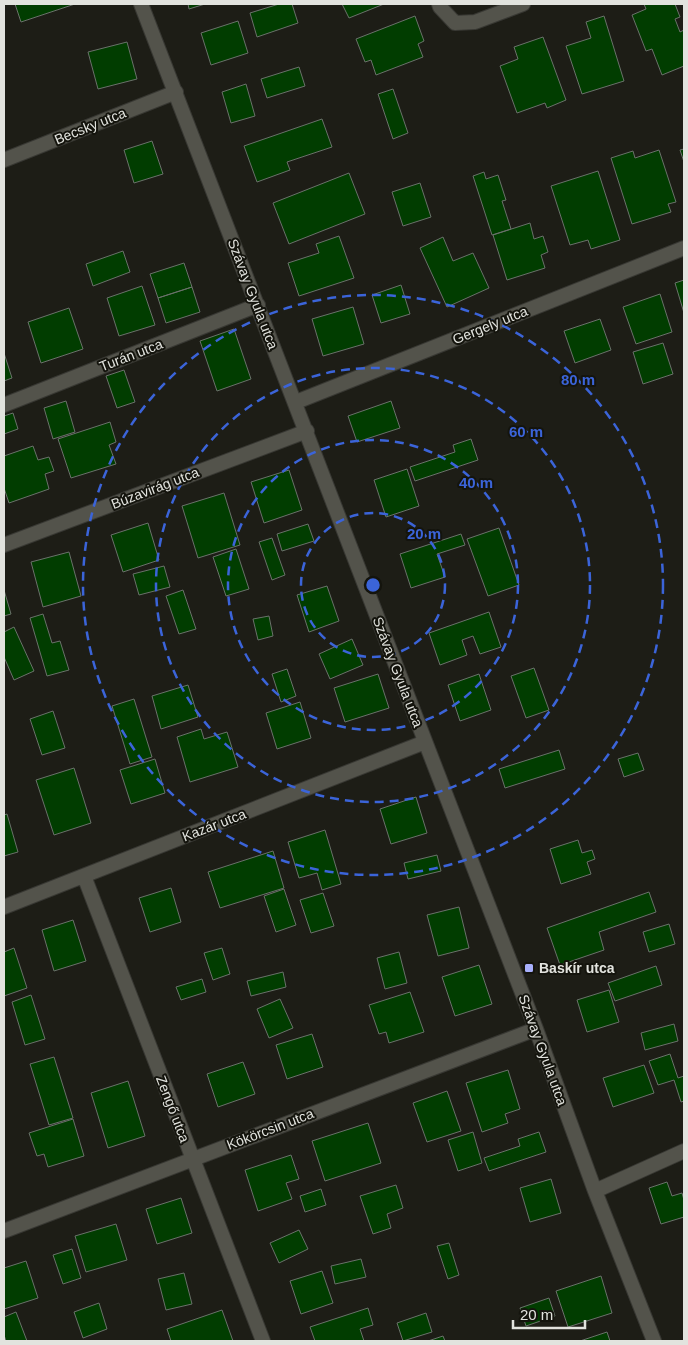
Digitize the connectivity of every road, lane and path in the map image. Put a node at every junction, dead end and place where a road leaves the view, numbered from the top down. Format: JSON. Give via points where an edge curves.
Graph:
{"nodes":[{"id":1,"x":141,"y":4,"type":"edge"},
{"id":2,"x":439,"y":4,"type":"edge"},
{"id":3,"x":524,"y":4,"type":"edge"},
{"id":4,"x":176,"y":92,"type":"junction"},
{"id":5,"x":4,"y":160,"type":"edge"},
{"id":6,"x":684,"y":248,"type":"edge"},
{"id":7,"x":258,"y":305,"type":"junction"},
{"id":8,"x":296,"y":402,"type":"junction"},
{"id":9,"x":4,"y":405,"type":"edge"},
{"id":10,"x":307,"y":431,"type":"junction"},
{"id":11,"x":4,"y":545,"type":"edge"},
{"id":12,"x":425,"y":742,"type":"junction"},
{"id":13,"x":84,"y":876,"type":"junction"},
{"id":14,"x":4,"y":908,"type":"edge"},
{"id":15,"x":536,"y":1029,"type":"junction"},
{"id":16,"x":684,"y":1151,"type":"edge"},
{"id":17,"x":192,"y":1158,"type":"junction"},
{"id":18,"x":595,"y":1191,"type":"junction"},
{"id":19,"x":4,"y":1231,"type":"edge"},
{"id":20,"x":263,"y":1341,"type":"edge"},
{"id":21,"x":654,"y":1341,"type":"edge"}],
"edges":[{"from":1,"to":4,"type":"street","name":"Szávay Gyula utca"},
{"from":2,"to":3,"type":"street","via":[[455,23],[475,22]]},
{"from":4,"to":5,"type":"street","name":"Becsky utca"},
{"from":4,"to":7,"type":"street","name":"Szávay Gyula utca"},
{"from":6,"to":8,"type":"street","name":"Gergely utca"},
{"from":7,"to":8,"type":"street","name":"Szávay Gyula utca"},
{"from":7,"to":9,"type":"street","name":"Turán utca"},
{"from":8,"to":10,"type":"street","name":"Szávay Gyula utca"},
{"from":10,"to":11,"type":"street","name":"Búzavirág utca"},
{"from":10,"to":12,"type":"street","name":"Szávay Gyula utca"},
{"from":12,"to":13,"type":"street","name":"Kazár utca"},
{"from":12,"to":15,"type":"street","name":"Szávay Gyula utca"},
{"from":13,"to":14,"type":"street","name":"Kazár utca"},
{"from":13,"to":17,"type":"street","name":"Zengő utca"},
{"from":15,"to":17,"type":"street","name":"Kökörcsin utca"},
{"from":15,"to":18,"type":"street","name":"Szávay Gyula utca"},
{"from":16,"to":18,"type":"street"},
{"from":17,"to":19,"type":"street","name":"Kökörcsin utca"},
{"from":17,"to":20,"type":"street","name":"Zengő utca"},
{"from":18,"to":21,"type":"street","name":"Szávay Gyula utca"}]}
